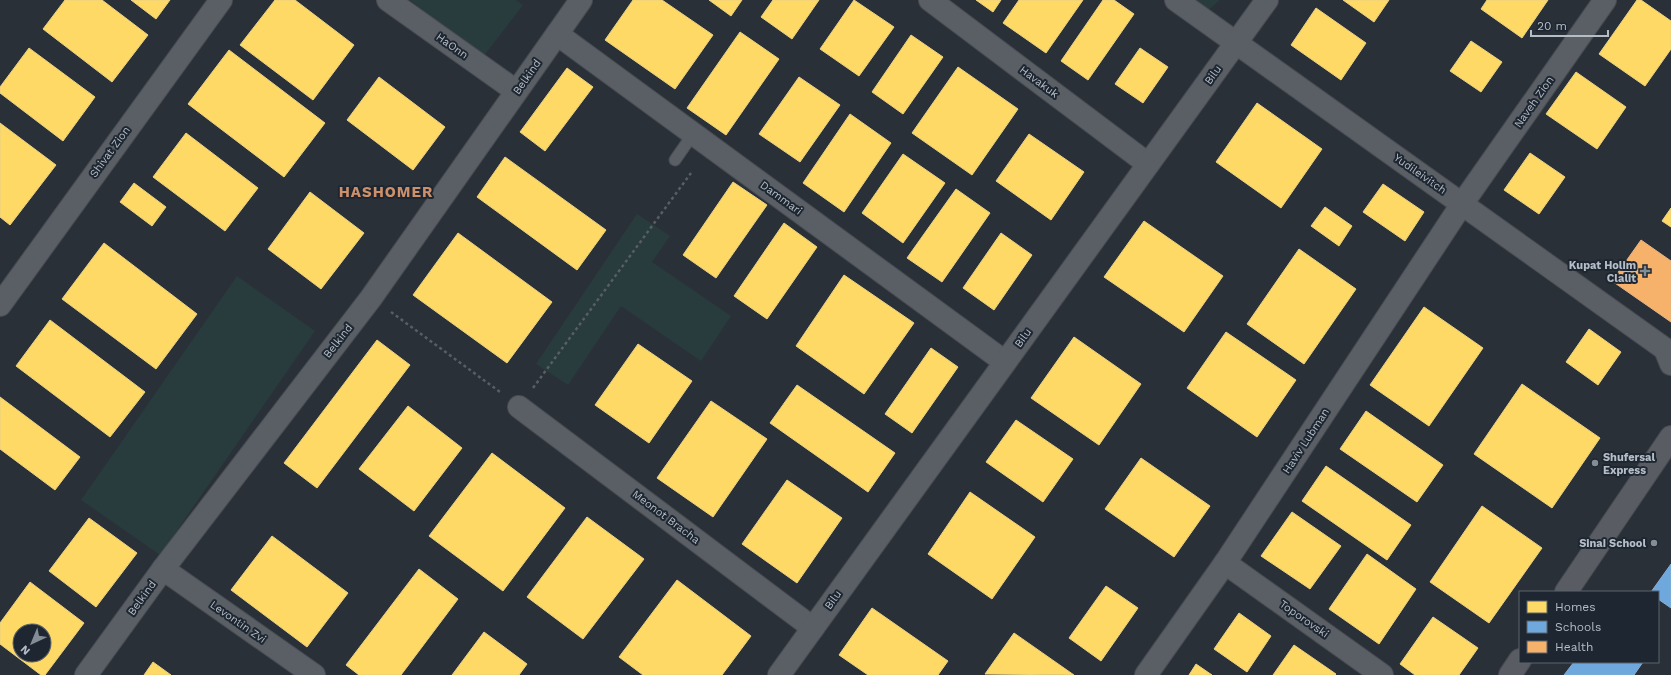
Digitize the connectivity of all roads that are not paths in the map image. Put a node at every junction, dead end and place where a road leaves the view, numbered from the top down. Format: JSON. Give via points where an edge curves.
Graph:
{"nodes":[{"id":1,"x":221,"y":0,"type":"edge"},
{"id":2,"x":388,"y":0,"type":"edge"},
{"id":3,"x":581,"y":0,"type":"edge"},
{"id":4,"x":930,"y":0,"type":"edge"},
{"id":5,"x":1176,"y":0,"type":"edge"},
{"id":6,"x":1267,"y":0,"type":"edge"},
{"id":7,"x":1605,"y":0,"type":"edge"},
{"id":8,"x":557,"y":34,"type":"junction"},
{"id":9,"x":1236,"y":43,"type":"junction"},
{"id":10,"x":516,"y":92,"type":"junction"},
{"id":11,"x":702,"y":140,"type":"junction"},
{"id":12,"x":675,"y":160,"type":"dead end"},
{"id":13,"x":1148,"y":164,"type":"junction"},
{"id":14,"x":1462,"y":204,"type":"junction"},
{"id":15,"x":0,"y":304,"type":"edge"},
{"id":16,"x":1669,"y":354,"type":"edge"},
{"id":17,"x":1005,"y":362,"type":"junction"},
{"id":18,"x":519,"y":406,"type":"road end"},
{"id":19,"x":1671,"y":437,"type":"edge"},
{"id":20,"x":1225,"y":563,"type":"junction"},
{"id":21,"x":162,"y":570,"type":"junction"},
{"id":22,"x":1567,"y":591,"type":"edge"},
{"id":23,"x":813,"y":628,"type":"junction"},
{"id":24,"x":1519,"y":662,"type":"edge"},
{"id":25,"x":86,"y":675,"type":"edge"},
{"id":26,"x":314,"y":675,"type":"edge"},
{"id":27,"x":779,"y":675,"type":"edge"},
{"id":28,"x":1146,"y":675,"type":"edge"},
{"id":29,"x":1382,"y":675,"type":"edge"},
{"id":30,"x":1510,"y":675,"type":"edge"}],
"edges":[{"from":1,"to":15,"type":"street","name":"Shivat Zion"},
{"from":2,"to":10,"type":"street","name":"HaOnn"},
{"from":3,"to":8,"type":"street","name":"Belkind"},
{"from":4,"to":13,"type":"street","name":"Havakuk"},
{"from":5,"to":9,"type":"street","name":"Yudileivitch"},
{"from":6,"to":9,"type":"street","name":"Bilu"},
{"from":7,"to":14,"type":"street","name":"Naveh Zion"},
{"from":8,"to":10,"type":"street","name":"Belkind"},
{"from":8,"to":11,"type":"street","name":"Dammari"},
{"from":9,"to":13,"type":"street","name":"Bilu"},
{"from":9,"to":14,"type":"street","name":"Yudileivitch"},
{"from":10,"to":21,"type":"street","name":"Belkind","via":[[371,298]]},
{"from":11,"to":12,"type":"lane"},
{"from":11,"to":17,"type":"street","name":"Dammari"},
{"from":13,"to":17,"type":"street","name":"Bilu"},
{"from":14,"to":16,"type":"street","name":"Yudileivitch"},
{"from":14,"to":20,"type":"street","name":"Haviv Lubman"},
{"from":17,"to":23,"type":"street","name":"Bilu"},
{"from":18,"to":23,"type":"street","name":"Meonot Bracha"},
{"from":19,"to":22,"type":"street"},
{"from":20,"to":28,"type":"street","name":"Haviv Lubman"},
{"from":20,"to":29,"type":"street","name":"Toporovski"},
{"from":21,"to":25,"type":"street","name":"Belkind"},
{"from":21,"to":26,"type":"street","name":"Levontin Zvi"},
{"from":23,"to":27,"type":"street","name":"Bilu"},
{"from":24,"to":30,"type":"street"}]}
